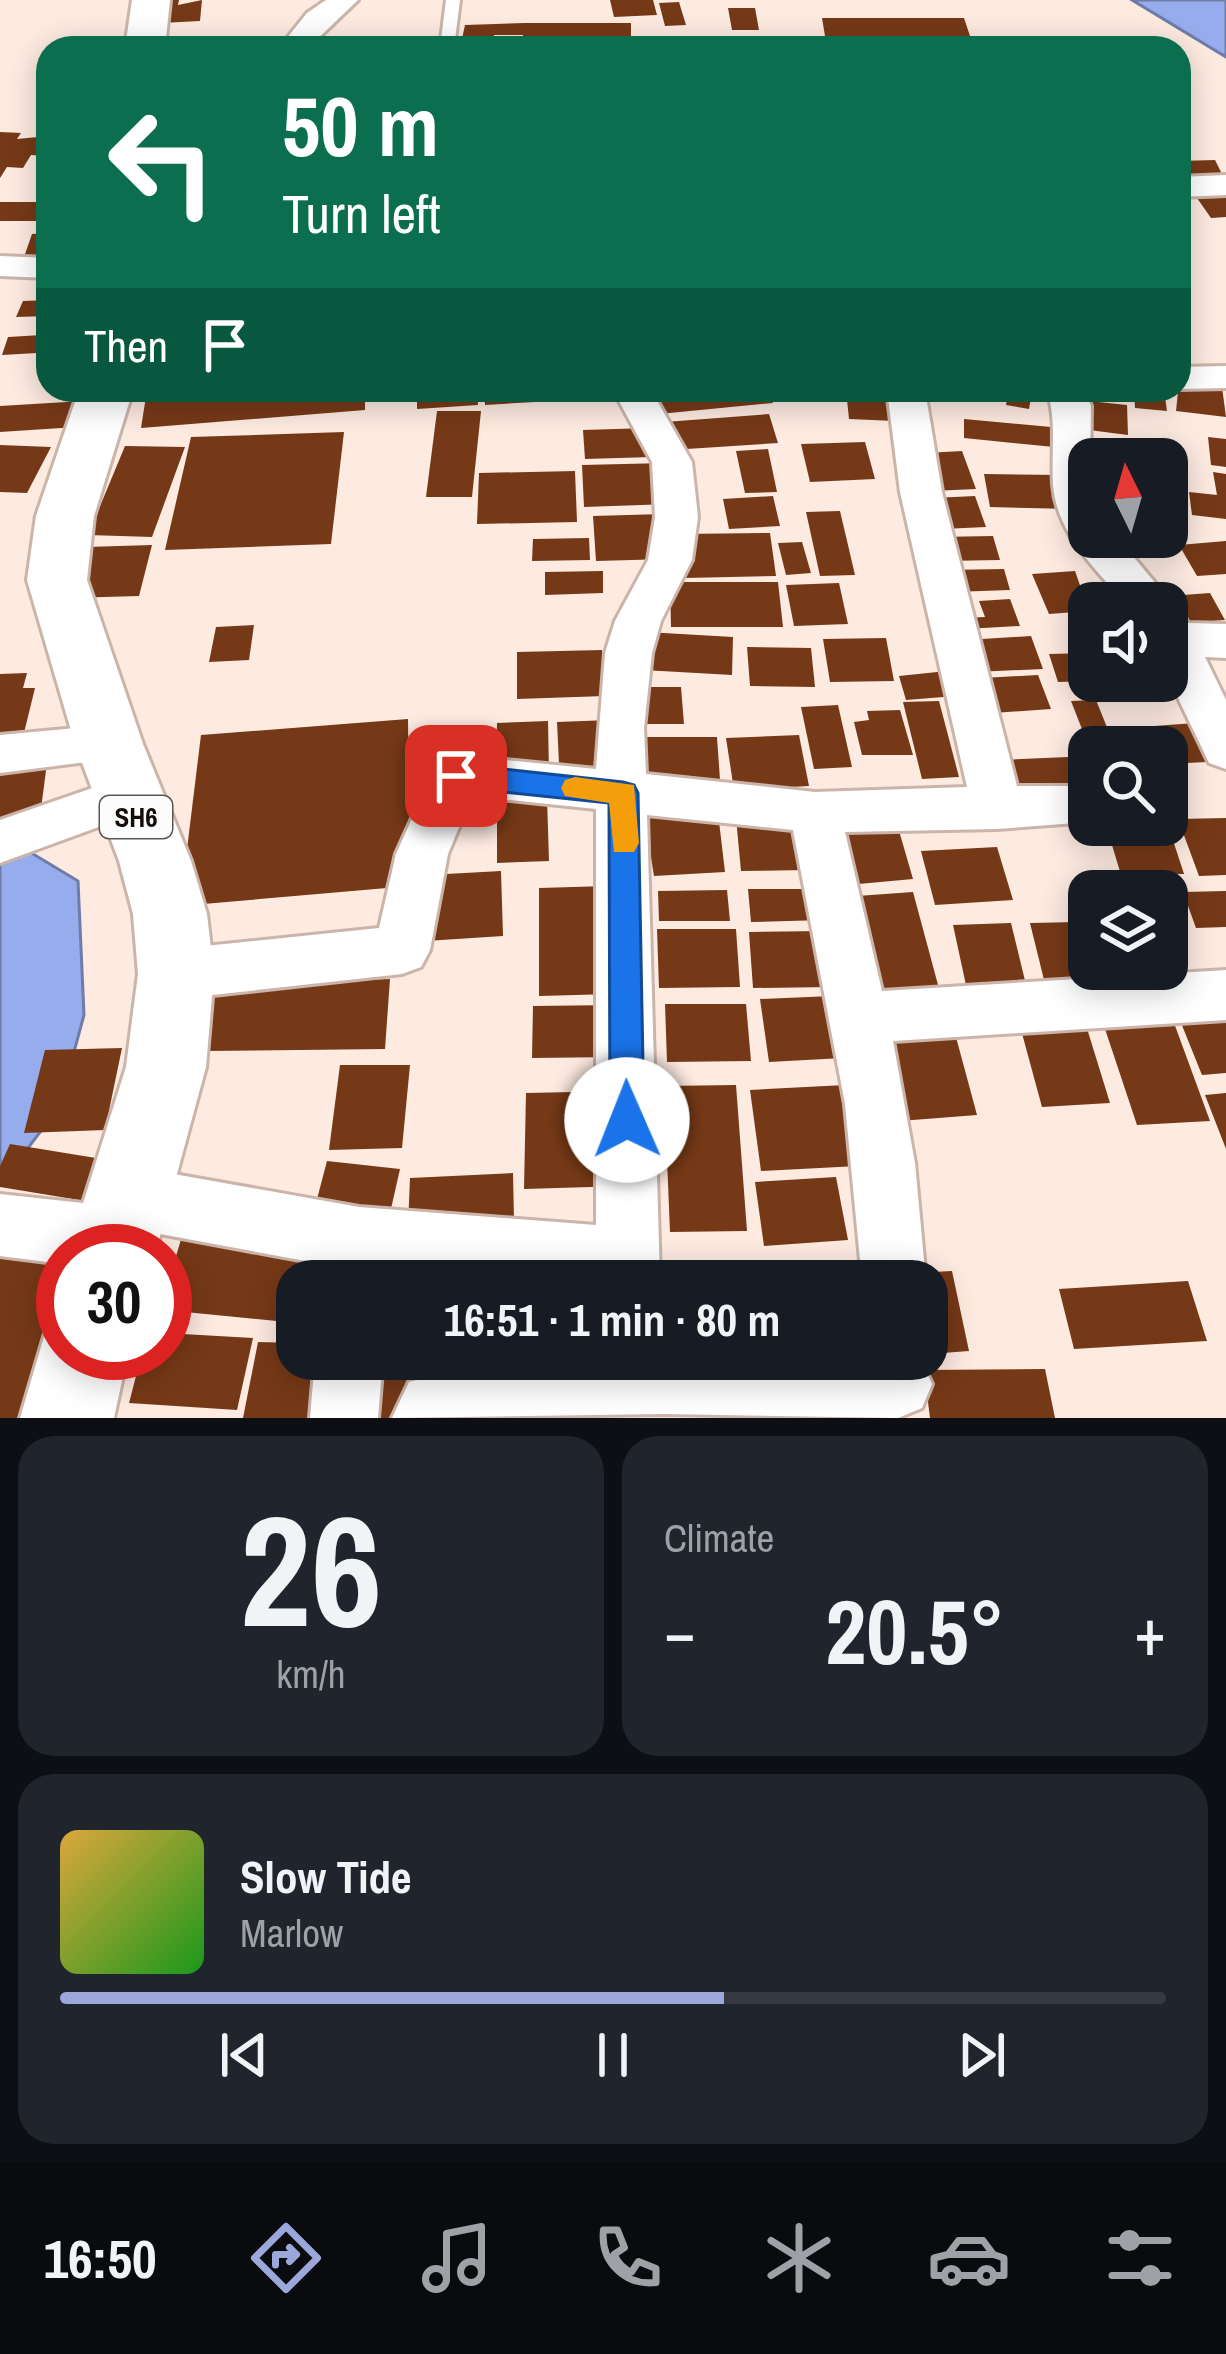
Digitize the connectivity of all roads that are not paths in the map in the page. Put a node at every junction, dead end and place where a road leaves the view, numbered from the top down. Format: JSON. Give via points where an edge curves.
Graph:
{"nodes":[{"id":1,"x":151,"y":0,"type":"edge"},
{"id":2,"x":344,"y":0,"type":"edge"},
{"id":3,"x":452,"y":0,"type":"edge"},
{"id":4,"x":146,"y":36,"type":"edge"},
{"id":5,"x":303,"y":36,"type":"edge"},
{"id":6,"x":449,"y":36,"type":"edge"},
{"id":7,"x":1226,"y":185,"type":"edge"},
{"id":8,"x":1191,"y":186,"type":"edge"},
{"id":9,"x":0,"y":266,"type":"edge"},
{"id":10,"x":36,"y":268,"type":"edge"},
{"id":11,"x":1226,"y":376,"type":"edge"},
{"id":12,"x":1191,"y":377,"type":"edge"},
{"id":13,"x":102,"y":402,"type":"edge"},
{"id":14,"x":637,"y":402,"type":"edge"},
{"id":15,"x":908,"y":402,"type":"edge"},
{"id":16,"x":1072,"y":402,"type":"edge"},
{"id":17,"x":1073,"y":438,"type":"edge"},
{"id":18,"x":1111,"y":558,"type":"edge"},
{"id":19,"x":1131,"y":582,"type":"edge"},
{"id":20,"x":1188,"y":629,"type":"edge"},
{"id":21,"x":1226,"y":640,"type":"edge"},
{"id":22,"x":1188,"y":671,"type":"edge"},
{"id":23,"x":1226,"y":751,"type":"edge"},
{"id":24,"x":0,"y":754,"type":"edge"},
{"id":25,"x":118,"y":770,"type":"junction"},
{"id":26,"x":623,"y":793,"type":"junction"},
{"id":27,"x":1068,"y":805,"type":"edge"},
{"id":28,"x":997,"y":809,"type":"junction"},
{"id":29,"x":815,"y":812,"type":"junction"},
{"id":30,"x":0,"y":842,"type":"edge"},
{"id":31,"x":176,"y":974,"type":"junction"},
{"id":32,"x":1226,"y":995,"type":"edge"},
{"id":33,"x":859,"y":1018,"type":"junction"},
{"id":34,"x":120,"y":1224,"type":"edge"},
{"id":35,"x":0,"y":1225,"type":"edge"},
{"id":36,"x":36,"y":1226,"type":"edge"},
{"id":37,"x":192,"y":1239,"type":"edge"},
{"id":38,"x":357,"y":1260,"type":"edge"},
{"id":39,"x":628,"y":1260,"type":"edge"},
{"id":40,"x":893,"y":1260,"type":"edge"},
{"id":41,"x":76,"y":1380,"type":"edge"},
{"id":42,"x":347,"y":1380,"type":"edge"},
{"id":43,"x":624,"y":1387,"type":"edge"},
{"id":44,"x":899,"y":1387,"type":"edge"},
{"id":45,"x":67,"y":1418,"type":"edge"},
{"id":46,"x":344,"y":1418,"type":"edge"},
{"id":47,"x":426,"y":1418,"type":"edge"}],
"edges":[{"from":1,"to":4,"type":"main road"},
{"from":2,"to":5,"type":"street"},
{"from":3,"to":6,"type":"lane"},
{"from":7,"to":8,"type":"street"},
{"from":9,"to":10,"type":"street"},
{"from":11,"to":12,"type":"street"},
{"from":13,"to":25,"type":"main road","number":"SH6","via":[[64,515],[57,580]]},
{"from":14,"to":26,"type":"street","via":[[656,422],[676,490],[667,569],[625,662]]},
{"from":15,"to":28,"type":"street","via":[[921,492]]},
{"from":16,"to":17,"type":"street"},
{"from":18,"to":19,"type":"street"},
{"from":20,"to":21,"type":"street"},
{"from":22,"to":23,"type":"street"},
{"from":24,"to":25,"type":"street"},
{"from":25,"to":30,"type":"street"},
{"from":25,"to":31,"type":"main road","number":"SH6","via":[[165,896]]},
{"from":26,"to":29,"type":"street"},
{"from":26,"to":31,"type":"street","via":[[456,776],[422,854],[402,950]]},
{"from":26,"to":39,"type":"street"},
{"from":27,"to":28,"type":"street"},
{"from":28,"to":29,"type":"street"},
{"from":29,"to":33,"type":"street"},
{"from":31,"to":34,"type":"main road","number":"SH6","via":[[166,1067]]},
{"from":32,"to":33,"type":"street"},
{"from":33,"to":40,"type":"street"},
{"from":35,"to":36,"type":"street"},
{"from":37,"to":38,"type":"street"},
{"from":41,"to":45,"type":"main road"},
{"from":42,"to":46,"type":"street"},
{"from":43,"to":44,"type":"street"},
{"from":43,"to":47,"type":"street","via":[[576,1383],[483,1393],[433,1406]]}]}
